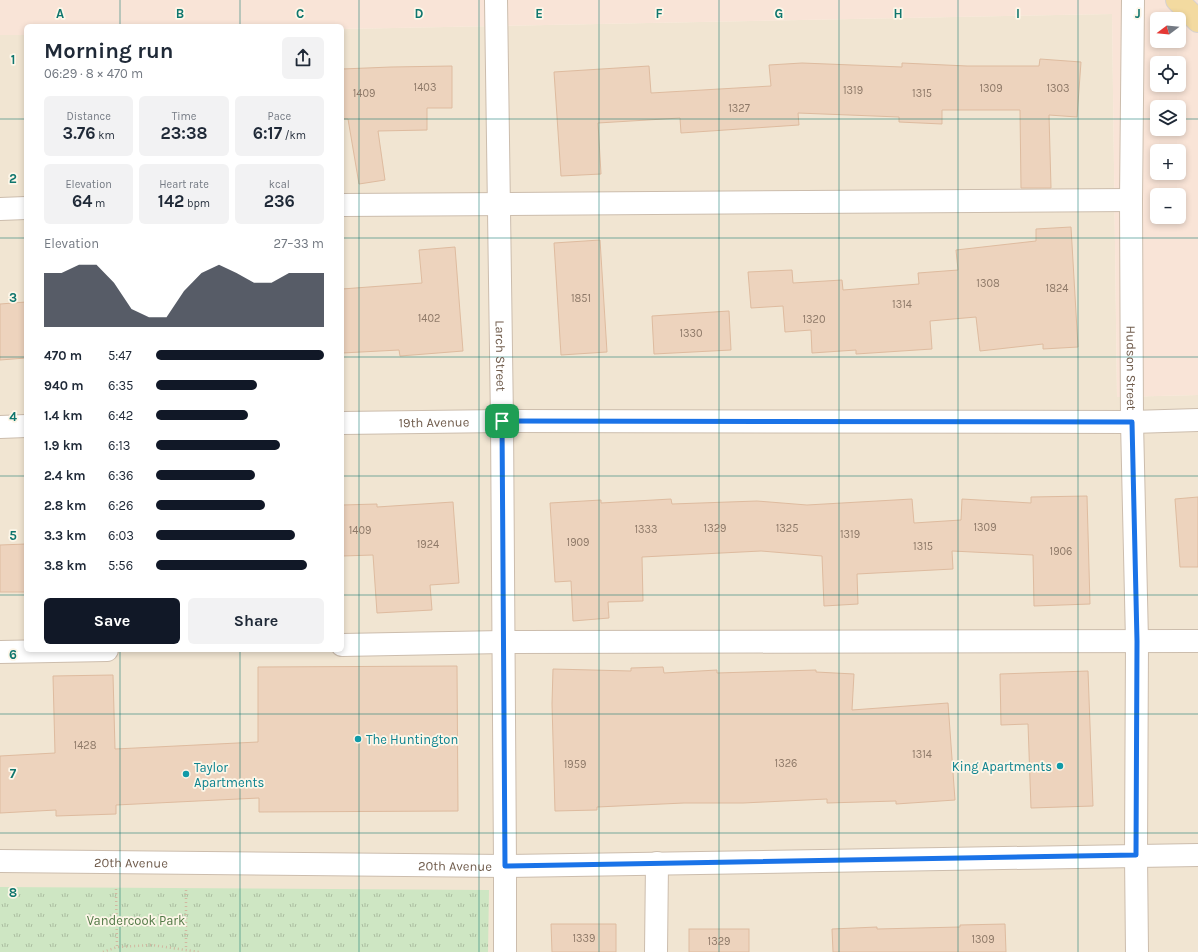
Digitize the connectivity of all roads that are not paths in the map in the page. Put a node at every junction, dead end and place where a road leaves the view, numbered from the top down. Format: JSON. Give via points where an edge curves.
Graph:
{"nodes":[{"id":1,"x":496,"y":0,"type":"edge"},
{"id":2,"x":1133,"y":0,"type":"edge"},
{"id":3,"x":1177,"y":0,"type":"edge"},
{"id":4,"x":1198,"y":21,"type":"edge"},
{"id":5,"x":1131,"y":200,"type":"junction"},
{"id":6,"x":499,"y":203,"type":"junction"},
{"id":7,"x":344,"y":205,"type":"edge"},
{"id":8,"x":0,"y":208,"type":"edge"},
{"id":9,"x":24,"y":208,"type":"edge"},
{"id":10,"x":1198,"y":420,"type":"edge"},
{"id":11,"x":502,"y":421,"type":"junction"},
{"id":12,"x":1132,"y":422,"type":"junction"},
{"id":13,"x":344,"y":423,"type":"edge"},
{"id":14,"x":24,"y":426,"type":"edge"},
{"id":15,"x":0,"y":427,"type":"edge"},
{"id":16,"x":1198,"y":640,"type":"edge"},
{"id":17,"x":1137,"y":641,"type":"junction"},
{"id":18,"x":503,"y":642,"type":"junction"},
{"id":19,"x":344,"y":645,"type":"edge"},
{"id":20,"x":0,"y":652,"type":"edge"},
{"id":21,"x":24,"y":652,"type":"edge"},
{"id":22,"x":1136,"y":855,"type":"junction"},
{"id":23,"x":1198,"y":855,"type":"edge"},
{"id":24,"x":0,"y":861,"type":"edge"},
{"id":25,"x":657,"y":863,"type":"junction"},
{"id":26,"x":505,"y":866,"type":"junction"},
{"id":27,"x":505,"y":952,"type":"edge"},
{"id":28,"x":656,"y":952,"type":"edge"},
{"id":29,"x":1137,"y":952,"type":"edge"}],
"edges":[{"from":1,"to":6,"type":"street","name":"Larch Street"},
{"from":2,"to":5,"type":"street","name":"Hudson Street"},
{"from":3,"to":4,"type":"main road"},
{"from":5,"to":6,"type":"street"},
{"from":5,"to":12,"type":"street","name":"Hudson Street"},
{"from":6,"to":7,"type":"street"},
{"from":6,"to":11,"type":"street","name":"Larch Street"},
{"from":8,"to":9,"type":"street"},
{"from":10,"to":12,"type":"street","name":"19th Avenue"},
{"from":11,"to":12,"type":"street","name":"19th Avenue"},
{"from":11,"to":13,"type":"street","name":"19th Avenue"},
{"from":11,"to":18,"type":"street","name":"Larch Street"},
{"from":12,"to":17,"type":"street","name":"Hudson Street"},
{"from":14,"to":15,"type":"street"},
{"from":16,"to":17,"type":"street"},
{"from":17,"to":18,"type":"street"},
{"from":17,"to":22,"type":"street","name":"Hudson Street"},
{"from":18,"to":19,"type":"street"},
{"from":18,"to":26,"type":"street","name":"Larch Street"},
{"from":20,"to":21,"type":"street"},
{"from":22,"to":23,"type":"street","name":"20th Avenue"},
{"from":22,"to":25,"type":"street","name":"20th Avenue"},
{"from":22,"to":29,"type":"street","name":"Hudson Street"},
{"from":24,"to":26,"type":"street","name":"20th Avenue"},
{"from":25,"to":26,"type":"street","name":"20th Avenue"},
{"from":25,"to":28,"type":"street"},
{"from":26,"to":27,"type":"street","name":"Larch Street"}]}
